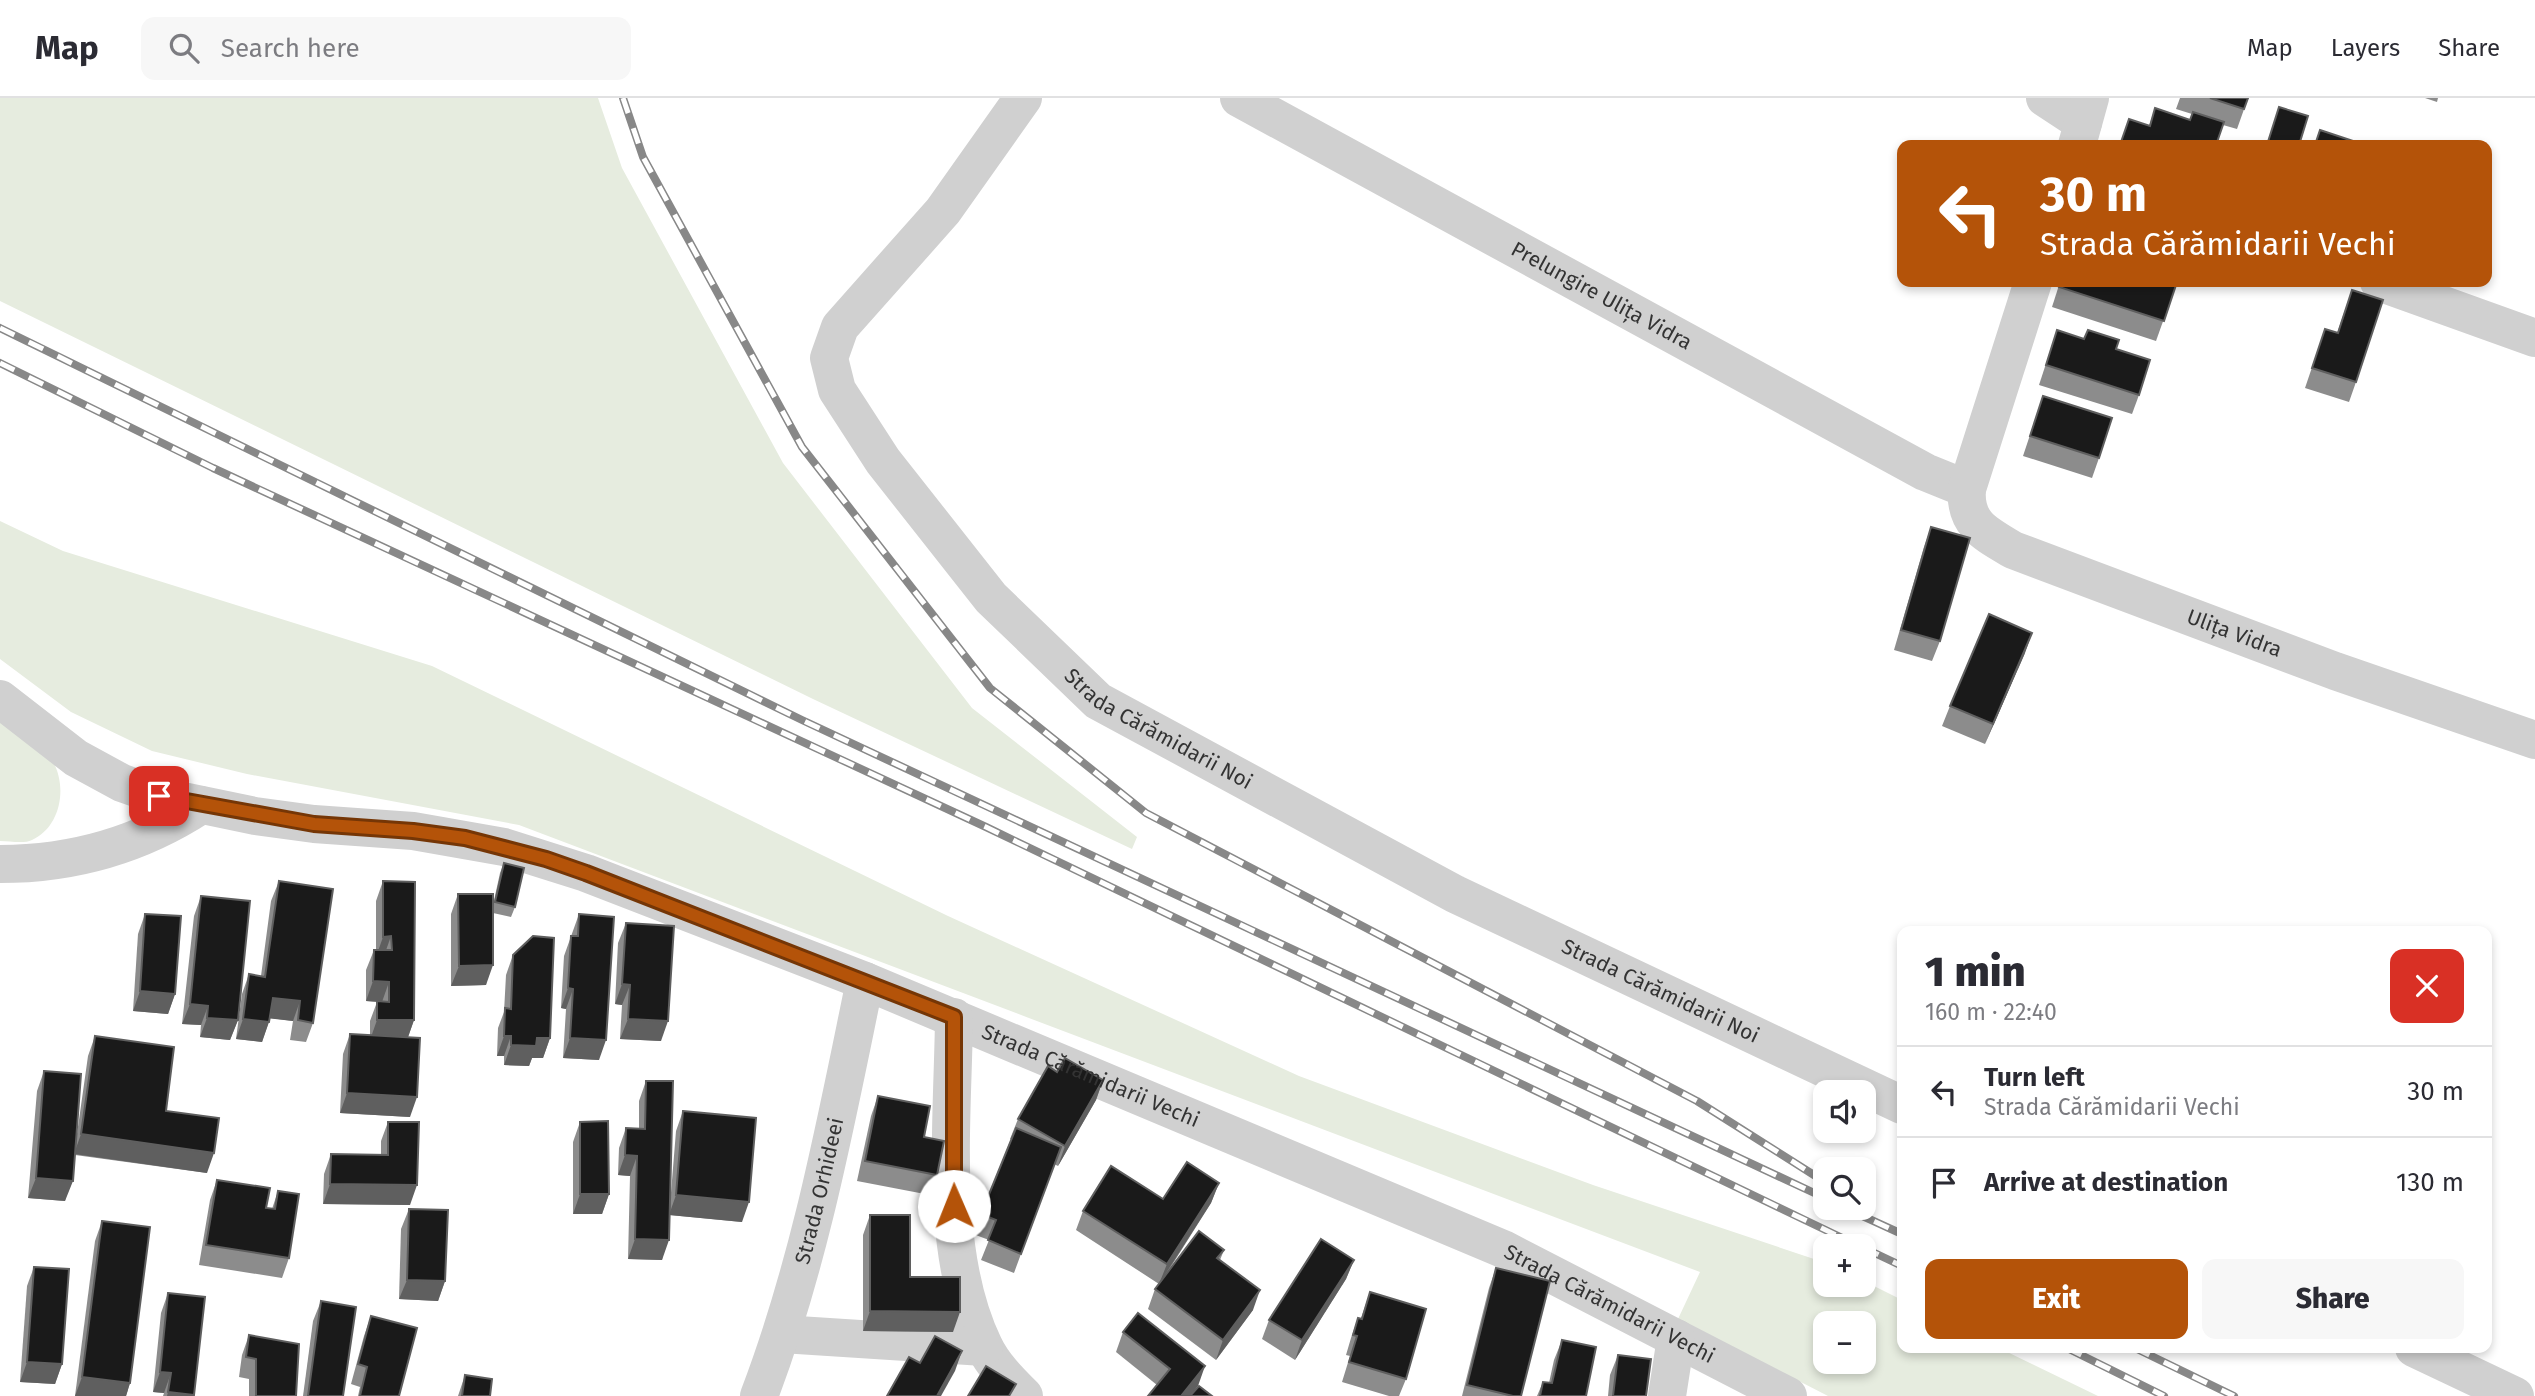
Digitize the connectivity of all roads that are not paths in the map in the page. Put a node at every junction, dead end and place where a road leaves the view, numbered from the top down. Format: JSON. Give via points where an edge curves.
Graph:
{"nodes":[{"id":1,"x":1023,"y":98,"type":"edge"},
{"id":2,"x":1239,"y":98,"type":"edge"},
{"id":3,"x":2045,"y":98,"type":"edge"},
{"id":4,"x":2083,"y":122,"type":"edge"},
{"id":5,"x":2031,"y":287,"type":"edge"},
{"id":6,"x":2393,"y":287,"type":"edge"},
{"id":7,"x":2535,"y":338,"type":"edge"},
{"id":8,"x":1967,"y":489,"type":"junction"},
{"id":9,"x":0,"y":699,"type":"edge"},
{"id":10,"x":2535,"y":740,"type":"edge"},
{"id":11,"x":201,"y":805,"type":"junction"},
{"id":12,"x":0,"y":864,"type":"edge"},
{"id":13,"x":865,"y":981,"type":"junction"},
{"id":14,"x":954,"y":1017,"type":"junction"},
{"id":15,"x":1897,"y":1103,"type":"edge"},
{"id":16,"x":782,"y":1334,"type":"junction"},
{"id":17,"x":1676,"y":1338,"type":"junction"},
{"id":18,"x":984,"y":1347,"type":"junction"},
{"id":19,"x":2425,"y":1353,"type":"edge"},
{"id":20,"x":759,"y":1396,"type":"edge"},
{"id":21,"x":1024,"y":1396,"type":"edge"},
{"id":22,"x":1667,"y":1396,"type":"edge"},
{"id":23,"x":1788,"y":1396,"type":"edge"},
{"id":24,"x":2515,"y":1396,"type":"edge"}],
"edges":[{"from":1,"to":15,"type":"street","name":"Strada Cărămidarii Noi","via":[[943,211],[841,327],[829,358],[837,390],[883,461],[991,598],[1098,701],[1455,894]]},
{"from":2,"to":8,"type":"street","name":"Prelungire Ulița Vidra","via":[[1925,472]]},
{"from":3,"to":4,"type":"street"},
{"from":5,"to":8,"type":"street"},
{"from":6,"to":7,"type":"street"},
{"from":8,"to":10,"type":"street","name":"Ulița Vidra","via":[[1965,507],[1976,524],[2013,550],[2335,671]]},
{"from":9,"to":11,"type":"street","name":"Strada Cărămidarii Vechi","via":[[76,758],[122,783]]},
{"from":11,"to":12,"type":"street","via":[[133,843],[84,856]]},
{"from":11,"to":13,"type":"street","name":"Strada Cărămidarii Vechi","via":[[504,847],[586,873]]},
{"from":13,"to":14,"type":"street","name":"Strada Cărămidarii Vechi"},
{"from":13,"to":16,"type":"street","name":"Strada Orhideei","via":[[823,1182]]},
{"from":14,"to":17,"type":"street","name":"Strada Cărămidarii Vechi","via":[[1503,1249]]},
{"from":14,"to":18,"type":"street","via":[[955,1222],[965,1287]]},
{"from":16,"to":18,"type":"street"},
{"from":16,"to":20,"type":"street","name":"Strada Orhideei"},
{"from":17,"to":22,"type":"street"},
{"from":17,"to":23,"type":"street","name":"Strada Cărămidarii Vechi"},
{"from":18,"to":21,"type":"street"},
{"from":19,"to":24,"type":"street"}]}
